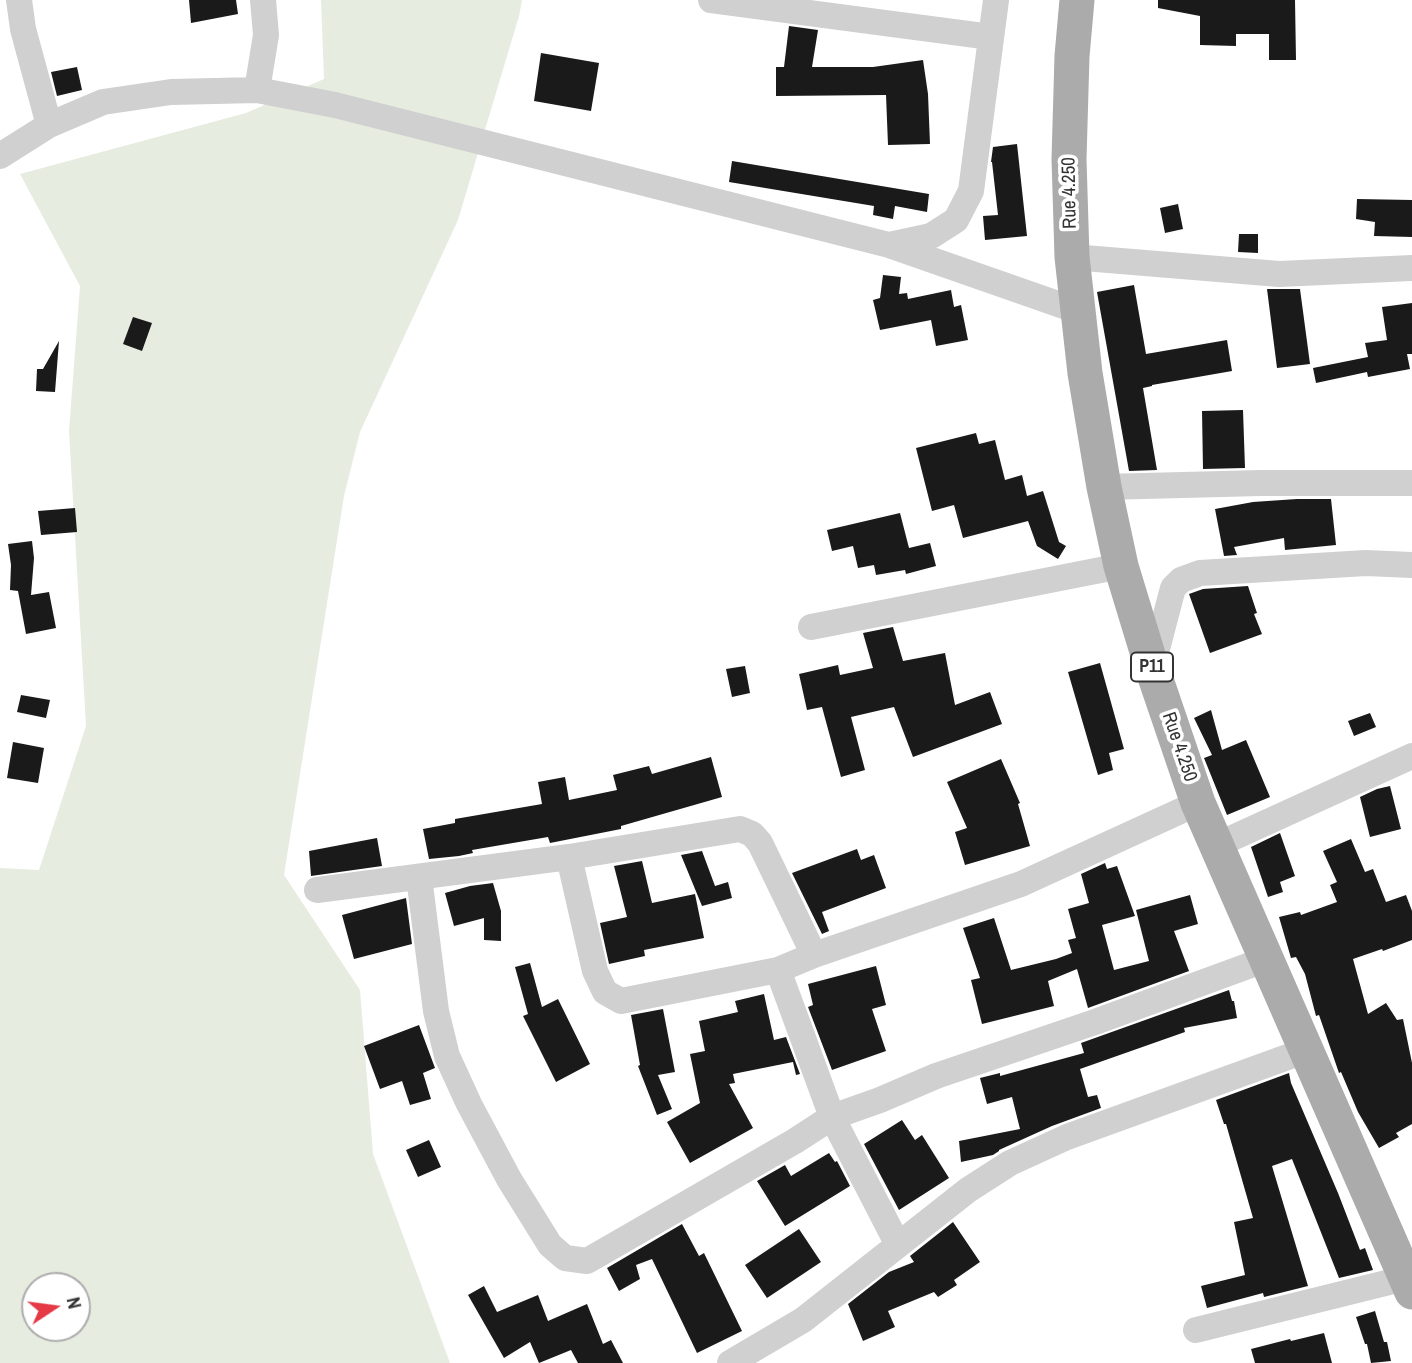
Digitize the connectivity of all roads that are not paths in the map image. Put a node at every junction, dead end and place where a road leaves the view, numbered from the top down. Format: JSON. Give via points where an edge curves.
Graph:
{"nodes":[{"id":1,"x":19,"y":0,"type":"edge"},
{"id":2,"x":263,"y":0,"type":"edge"},
{"id":3,"x":711,"y":0,"type":"edge"},
{"id":4,"x":996,"y":0,"type":"edge"},
{"id":5,"x":1077,"y":0,"type":"edge"},
{"id":6,"x":991,"y":37,"type":"junction"},
{"id":7,"x":257,"y":90,"type":"junction"},
{"id":8,"x":49,"y":125,"type":"junction"},
{"id":9,"x":0,"y":156,"type":"edge"},
{"id":10,"x":889,"y":245,"type":"junction"},
{"id":11,"x":1072,"y":257,"type":"junction"},
{"id":12,"x":1412,"y":268,"type":"edge"},
{"id":13,"x":1078,"y":311,"type":"junction"},
{"id":14,"x":1412,"y":483,"type":"edge"},
{"id":15,"x":1104,"y":487,"type":"junction"},
{"id":16,"x":1412,"y":565,"type":"edge"},
{"id":17,"x":1121,"y":566,"type":"junction"},
{"id":18,"x":811,"y":626,"type":"dead end"},
{"id":19,"x":1152,"y":668,"type":"junction"},
{"id":20,"x":1412,"y":756,"type":"edge"},
{"id":21,"x":1198,"y":803,"type":"junction"},
{"id":22,"x":1217,"y":845,"type":"junction"},
{"id":23,"x":569,"y":857,"type":"junction"},
{"id":24,"x":419,"y":877,"type":"junction"},
{"id":25,"x":317,"y":890,"type":"dead end"},
{"id":26,"x":814,"y":955,"type":"junction"},
{"id":27,"x":1267,"y":959,"type":"junction"},
{"id":28,"x":778,"y":970,"type":"junction"},
{"id":29,"x":1307,"y":1050,"type":"junction"},
{"id":30,"x":832,"y":1117,"type":"junction"},
{"id":31,"x":898,"y":1245,"type":"junction"},
{"id":32,"x":1409,"y":1285,"type":"edge"},
{"id":33,"x":1196,"y":1330,"type":"dead end"},
{"id":34,"x":730,"y":1363,"type":"edge"}],
"edges":[{"from":1,"to":8,"type":"street"},
{"from":2,"to":7,"type":"street","via":[[266,35]]},
{"from":3,"to":6,"type":"street"},
{"from":4,"to":6,"type":"street"},
{"from":5,"to":11,"type":"main road","name":"Rue 4.250","number":"P11","via":[[1070,146]]},
{"from":6,"to":10,"type":"street","via":[[971,191],[956,220],[931,236]]},
{"from":7,"to":8,"type":"street","via":[[171,92],[103,102]]},
{"from":7,"to":10,"type":"street","via":[[335,105]]},
{"from":8,"to":9,"type":"street"},
{"from":10,"to":13,"type":"street"},
{"from":11,"to":12,"type":"street","via":[[1279,274]]},
{"from":11,"to":13,"type":"main road","name":"Rue 4.250","number":"P11"},
{"from":13,"to":15,"type":"main road","name":"Rue 4.250","number":"P11"},
{"from":14,"to":15,"type":"street"},
{"from":15,"to":17,"type":"main road","name":"Rue 4.250","number":"P11"},
{"from":16,"to":19,"type":"street","via":[[1366,563],[1200,573],[1181,580],[1173,588]]},
{"from":17,"to":18,"type":"street"},
{"from":17,"to":19,"type":"main road","name":"Rue 4.250","number":"P11"},
{"from":19,"to":21,"type":"main road","name":"Rue 4.250","number":"P11"},
{"from":20,"to":22,"type":"street"},
{"from":21,"to":22,"type":"main road","name":"Rue 4.250","number":"P11"},
{"from":21,"to":26,"type":"street","via":[[1021,884]]},
{"from":22,"to":27,"type":"main road","name":"Rue 4.250","number":"P11"},
{"from":23,"to":24,"type":"street"},
{"from":23,"to":26,"type":"street","via":[[740,829],[760,843]]},
{"from":23,"to":28,"type":"street","via":[[595,971],[605,992],[621,1001]]},
{"from":24,"to":25,"type":"street"},
{"from":24,"to":30,"type":"street","via":[[436,1011],[447,1056],[509,1179],[550,1245],[565,1258],[587,1261]]},
{"from":26,"to":28,"type":"street"},
{"from":27,"to":29,"type":"main road","name":"Rue 4.250","number":"P11"},
{"from":27,"to":30,"type":"street"},
{"from":28,"to":30,"type":"street"},
{"from":29,"to":31,"type":"street","via":[[1067,1137],[1010,1163]]},
{"from":29,"to":32,"type":"main road","name":"Rue 4.250","number":"P11"},
{"from":30,"to":31,"type":"street"},
{"from":31,"to":34,"type":"street","via":[[803,1320]]},
{"from":32,"to":33,"type":"street"}]}
